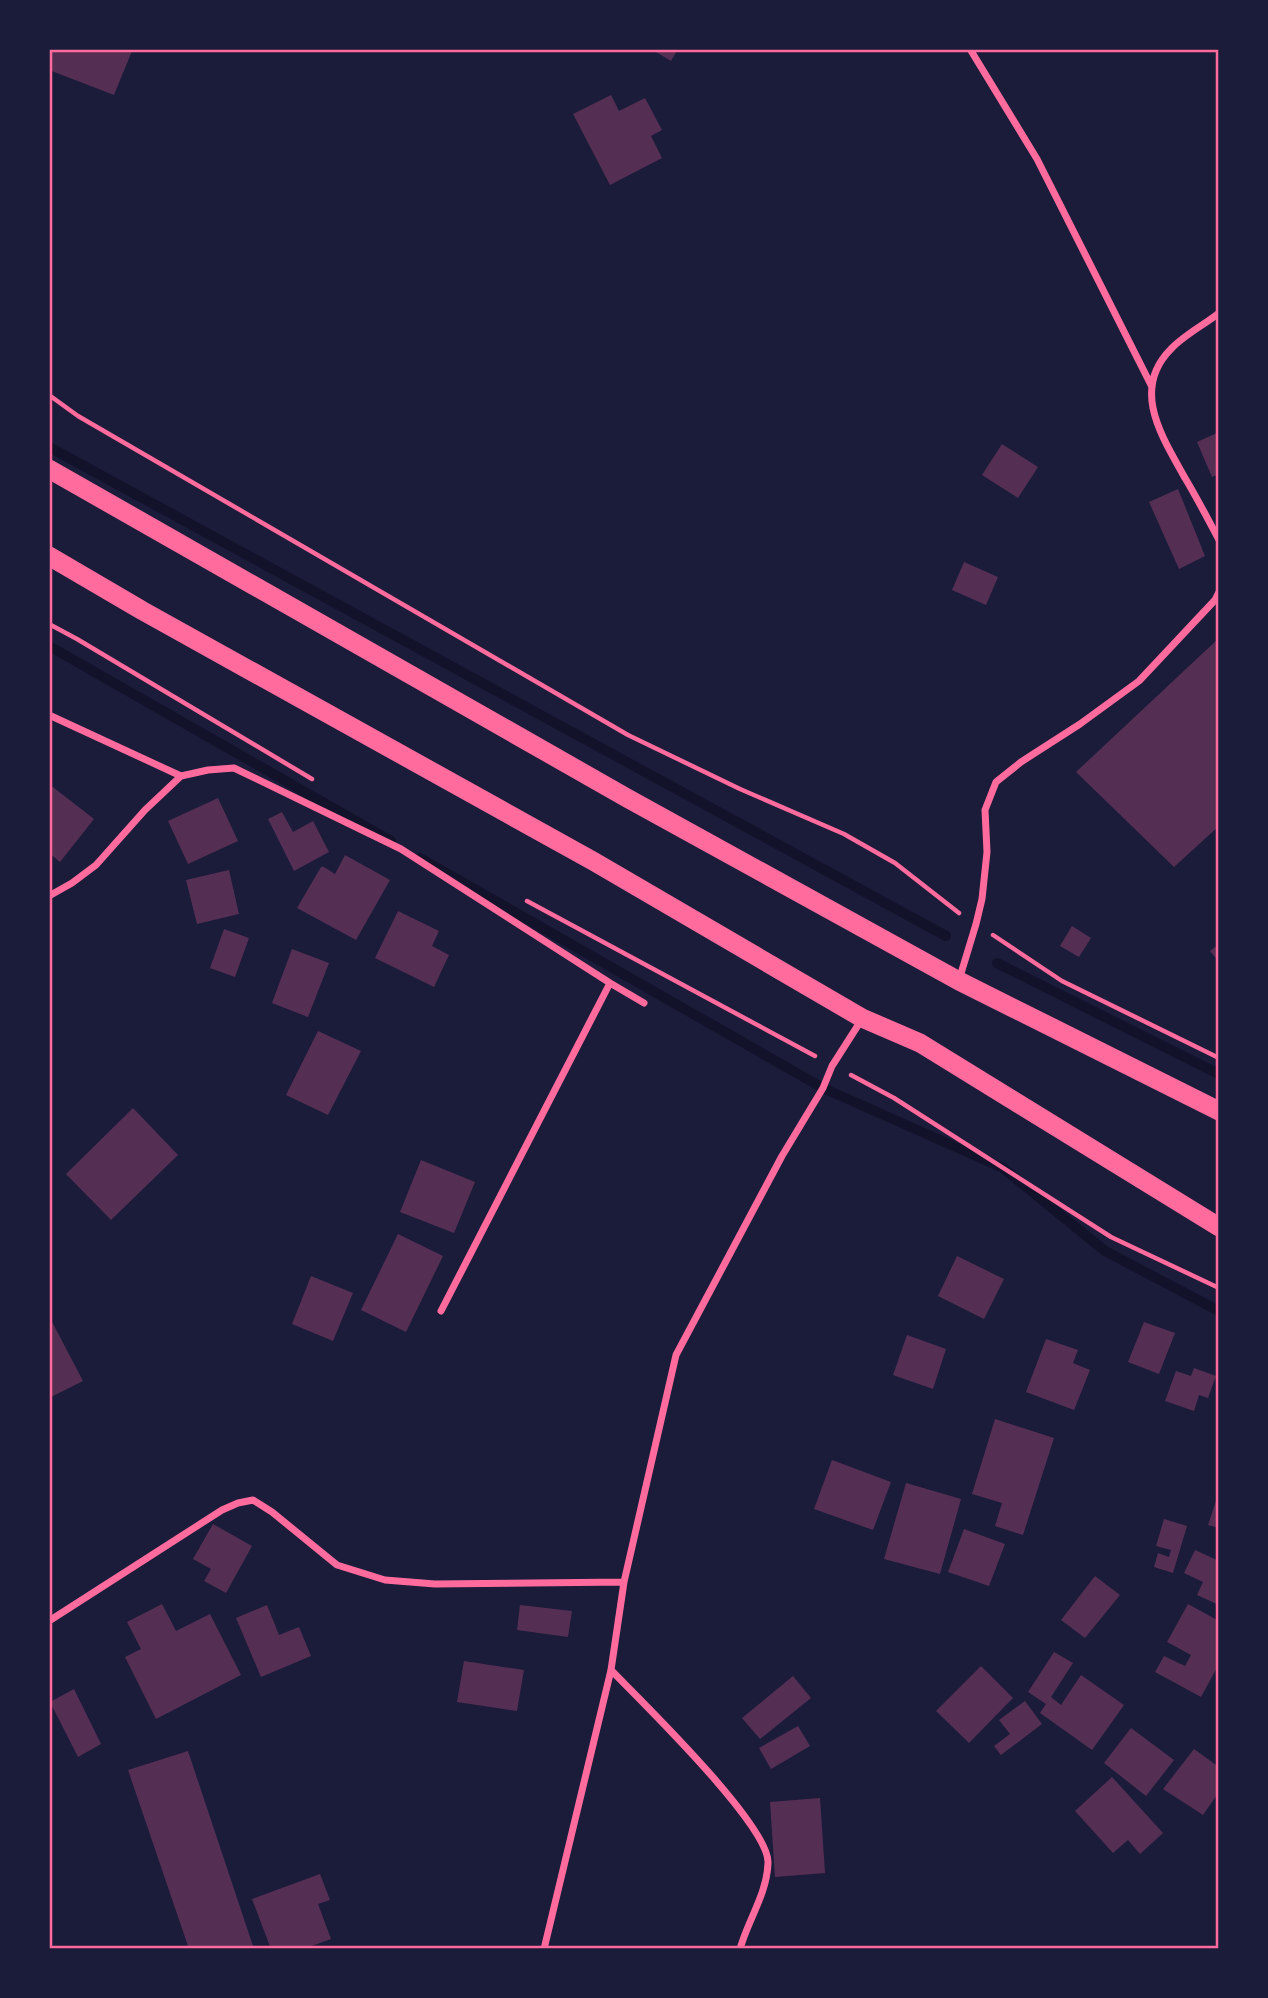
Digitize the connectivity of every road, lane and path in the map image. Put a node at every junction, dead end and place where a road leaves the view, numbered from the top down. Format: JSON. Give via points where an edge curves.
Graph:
{"nodes":[{"id":1,"x":970,"y":49,"type":"edge"},
{"id":2,"x":1219,"y":313,"type":"edge"},
{"id":3,"x":1152,"y":387,"type":"junction"},
{"id":4,"x":49,"y":395,"type":"edge"},
{"id":5,"x":49,"y":469,"type":"edge"},
{"id":6,"x":1219,"y":540,"type":"edge"},
{"id":7,"x":49,"y":556,"type":"edge"},
{"id":8,"x":1219,"y":592,"type":"edge"},
{"id":9,"x":49,"y":624,"type":"edge"},
{"id":10,"x":49,"y":715,"type":"edge"},
{"id":11,"x":181,"y":776,"type":"junction"},
{"id":12,"x":321,"y":785,"type":"dead end"},
{"id":13,"x":49,"y":896,"type":"edge"},
{"id":14,"x":518,"y":896,"type":"dead end"},
{"id":15,"x":976,"y":924,"type":"junction"},
{"id":16,"x":959,"y":981,"type":"junction"},
{"id":17,"x":610,"y":983,"type":"junction"},
{"id":18,"x":644,"y":1003,"type":"dead end"},
{"id":19,"x":862,"y":1018,"type":"junction"},
{"id":20,"x":1219,"y":1058,"type":"edge"},
{"id":21,"x":832,"y":1066,"type":"junction"},
{"id":22,"x":1219,"y":1111,"type":"edge"},
{"id":23,"x":1219,"y":1227,"type":"edge"},
{"id":24,"x":1219,"y":1288,"type":"edge"},
{"id":25,"x":441,"y":1311,"type":"dead end"},
{"id":26,"x":624,"y":1582,"type":"junction"},
{"id":27,"x":49,"y":1621,"type":"edge"},
{"id":28,"x":611,"y":1670,"type":"junction"},
{"id":29,"x":544,"y":1949,"type":"edge"},
{"id":30,"x":740,"y":1949,"type":"edge"}],
"edges":[{"from":1,"to":3,"type":"street","via":[[1037,159]]},
{"from":2,"to":3,"type":"street","via":[[1171,349]]},
{"from":3,"to":6,"type":"street","via":[[1158,429]]},
{"from":4,"to":15,"type":"path","via":[[628,735],[844,834],[895,863]]},
{"from":5,"to":16,"type":"highway"},
{"from":7,"to":19,"type":"highway","via":[[593,861]]},
{"from":8,"to":15,"type":"street","via":[[1139,681],[996,782],[985,810],[987,852]]},
{"from":9,"to":12,"type":"path"},
{"from":10,"to":11,"type":"street"},
{"from":11,"to":13,"type":"street","via":[[96,865]]},
{"from":11,"to":17,"type":"street","via":[[234,768],[401,849]]},
{"from":14,"to":21,"type":"path"},
{"from":15,"to":16,"type":"street"},
{"from":15,"to":20,"type":"path","via":[[1062,981]]},
{"from":16,"to":22,"type":"highway"},
{"from":17,"to":18,"type":"street"},
{"from":17,"to":25,"type":"street"},
{"from":19,"to":21,"type":"street"},
{"from":19,"to":23,"type":"highway","via":[[920,1042]]},
{"from":21,"to":24,"type":"path","via":[[894,1098],[1111,1237]]},
{"from":21,"to":26,"type":"street","via":[[676,1354]]},
{"from":26,"to":27,"type":"street","via":[[435,1584],[385,1580],[337,1565],[253,1500],[222,1510]]},
{"from":26,"to":28,"type":"street"},
{"from":28,"to":29,"type":"street"},
{"from":28,"to":30,"type":"street","via":[[712,1776],[756,1830],[769,1860],[764,1887]]}]}
